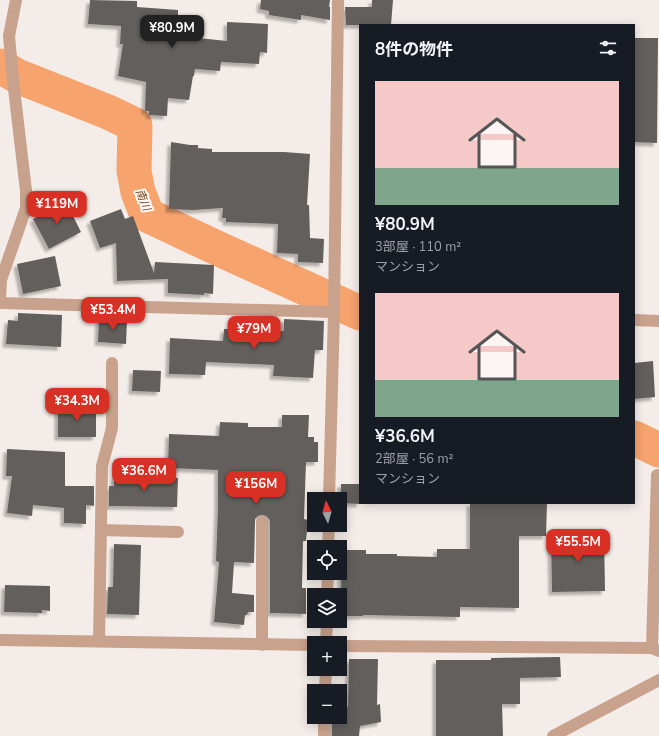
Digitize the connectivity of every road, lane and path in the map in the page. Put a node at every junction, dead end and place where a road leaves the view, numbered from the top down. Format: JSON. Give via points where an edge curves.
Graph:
{"nodes":[{"id":1,"x":16,"y":0,"type":"edge"},
{"id":2,"x":338,"y":0,"type":"edge"},
{"id":3,"x":0,"y":280,"type":"edge"},
{"id":4,"x":0,"y":299,"type":"edge"},
{"id":5,"x":0,"y":303,"type":"edge"},
{"id":6,"x":334,"y":312,"type":"junction"},
{"id":7,"x":635,"y":320,"type":"edge"},
{"id":8,"x":659,"y":321,"type":"edge"},
{"id":9,"x":112,"y":363,"type":"dead end"},
{"id":10,"x":657,"y":475,"type":"dead end"},
{"id":11,"x":329,"y":492,"type":"edge"},
{"id":12,"x":262,"y":522,"type":"dead end"},
{"id":13,"x":101,"y":530,"type":"junction"},
{"id":14,"x":178,"y":532,"type":"dead end"},
{"id":15,"x":0,"y":640,"type":"edge"},
{"id":16,"x":99,"y":642,"type":"junction"},
{"id":17,"x":262,"y":645,"type":"junction"},
{"id":18,"x":307,"y":645,"type":"edge"},
{"id":19,"x":347,"y":646,"type":"edge"},
{"id":20,"x":655,"y":649,"type":"edge"},
{"id":21,"x":659,"y":680,"type":"edge"},
{"id":22,"x":324,"y":724,"type":"edge"},
{"id":23,"x":324,"y":736,"type":"edge"},
{"id":24,"x":553,"y":736,"type":"edge"}],
"edges":[{"from":1,"to":3,"type":"street","via":[[9,36],[26,208]]},
{"from":2,"to":6,"type":"street"},
{"from":3,"to":4,"type":"street"},
{"from":5,"to":6,"type":"street"},
{"from":6,"to":11,"type":"street"},
{"from":7,"to":8,"type":"street"},
{"from":9,"to":13,"type":"street","via":[[112,427],[102,466]]},
{"from":10,"to":20,"type":"street"},
{"from":12,"to":17,"type":"street"},
{"from":13,"to":14,"type":"street"},
{"from":13,"to":16,"type":"street"},
{"from":15,"to":16,"type":"street"},
{"from":16,"to":17,"type":"street"},
{"from":17,"to":18,"type":"street"},
{"from":19,"to":20,"type":"street"},
{"from":21,"to":24,"type":"street"},
{"from":22,"to":23,"type":"street"}]}
